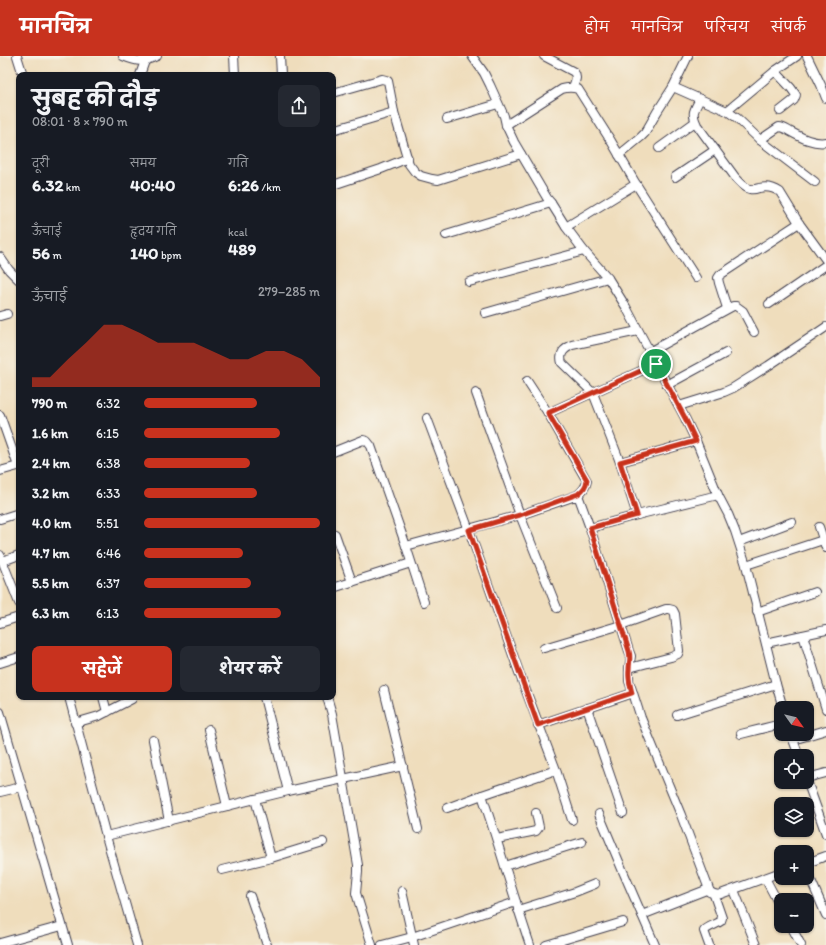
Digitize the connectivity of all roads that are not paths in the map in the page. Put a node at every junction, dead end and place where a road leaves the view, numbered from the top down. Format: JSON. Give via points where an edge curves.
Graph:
{"nodes":[{"id":1,"x":16,"y":56,"type":"edge"},
{"id":2,"x":122,"y":56,"type":"edge"},
{"id":3,"x":157,"y":56,"type":"edge"},
{"id":4,"x":234,"y":56,"type":"edge"},
{"id":5,"x":280,"y":56,"type":"edge"},
{"id":6,"x":472,"y":56,"type":"edge"},
{"id":7,"x":544,"y":56,"type":"edge"},
{"id":8,"x":688,"y":56,"type":"edge"},
{"id":9,"x":797,"y":56,"type":"edge"},
{"id":10,"x":807,"y":56,"type":"edge"},
{"id":11,"x":145,"y":61,"type":"junction"},
{"id":12,"x":775,"y":70,"type":"junction"},
{"id":13,"x":22,"y":72,"type":"edge"},
{"id":14,"x":141,"y":72,"type":"edge"},
{"id":15,"x":235,"y":72,"type":"edge"},
{"id":16,"x":282,"y":72,"type":"edge"},
{"id":17,"x":573,"y":87,"type":"junction"},
{"id":18,"x":673,"y":87,"type":"junction"},
{"id":19,"x":336,"y":92,"type":"edge"},
{"id":20,"x":826,"y":98,"type":"edge"},
{"id":21,"x":700,"y":99,"type":"junction"},
{"id":22,"x":498,"y":104,"type":"junction"},
{"id":23,"x":727,"y":111,"type":"junction"},
{"id":24,"x":780,"y":111,"type":"dead end"},
{"id":25,"x":394,"y":112,"type":"junction"},
{"id":26,"x":446,"y":119,"type":"dead end"},
{"id":27,"x":695,"y":122,"type":"junction"},
{"id":28,"x":506,"y":125,"type":"junction"},
{"id":29,"x":336,"y":129,"type":"edge"},
{"id":30,"x":760,"y":140,"type":"junction"},
{"id":31,"x":826,"y":142,"type":"edge"},
{"id":32,"x":659,"y":148,"type":"dead end"},
{"id":33,"x":715,"y":150,"type":"junction"},
{"id":34,"x":521,"y":154,"type":"junction"},
{"id":35,"x":619,"y":154,"type":"junction"},
{"id":36,"x":408,"y":158,"type":"junction"},
{"id":37,"x":675,"y":177,"type":"dead end"},
{"id":38,"x":815,"y":182,"type":"dead end"},
{"id":39,"x":336,"y":183,"type":"edge"},
{"id":40,"x":636,"y":184,"type":"junction"},
{"id":41,"x":551,"y":203,"type":"junction"},
{"id":42,"x":799,"y":223,"type":"junction"},
{"id":43,"x":566,"y":227,"type":"junction"},
{"id":44,"x":446,"y":235,"type":"dead end"},
{"id":45,"x":584,"y":251,"type":"junction"},
{"id":46,"x":0,"y":257,"type":"edge"},
{"id":47,"x":826,"y":260,"type":"edge"},
{"id":48,"x":826,"y":265,"type":"edge"},
{"id":49,"x":16,"y":277,"type":"edge"},
{"id":50,"x":608,"y":278,"type":"junction"},
{"id":51,"x":696,"y":278,"type":"dead end"},
{"id":52,"x":468,"y":282,"type":"dead end"},
{"id":53,"x":769,"y":304,"type":"dead end"},
{"id":54,"x":727,"y":308,"type":"junction"},
{"id":55,"x":485,"y":313,"type":"dead end"},
{"id":56,"x":826,"y":327,"type":"edge"},
{"id":57,"x":638,"y":331,"type":"junction"},
{"id":58,"x":754,"y":332,"type":"dead end"},
{"id":59,"x":649,"y":352,"type":"junction"},
{"id":60,"x":726,"y":353,"type":"dead end"},
{"id":61,"x":656,"y":364,"type":"junction"},
{"id":62,"x":527,"y":381,"type":"dead end"},
{"id":63,"x":667,"y":385,"type":"junction"},
{"id":64,"x":476,"y":393,"type":"dead end"},
{"id":65,"x":593,"y":393,"type":"junction"},
{"id":66,"x":679,"y":406,"type":"junction"},
{"id":67,"x":548,"y":413,"type":"junction"},
{"id":68,"x":0,"y":415,"type":"edge"},
{"id":69,"x":427,"y":418,"type":"dead end"},
{"id":70,"x":696,"y":441,"type":"junction"},
{"id":71,"x":336,"y":451,"type":"edge"},
{"id":72,"x":16,"y":458,"type":"edge"},
{"id":73,"x":620,"y":462,"type":"junction"},
{"id":74,"x":16,"y":467,"type":"edge"},
{"id":75,"x":0,"y":471,"type":"edge"},
{"id":76,"x":578,"y":494,"type":"junction"},
{"id":77,"x":718,"y":495,"type":"junction"},
{"id":78,"x":16,"y":514,"type":"edge"},
{"id":79,"x":520,"y":515,"type":"junction"},
{"id":80,"x":637,"y":515,"type":"junction"},
{"id":81,"x":0,"y":520,"type":"edge"},
{"id":82,"x":792,"y":522,"type":"dead end"},
{"id":83,"x":820,"y":527,"type":"dead end"},
{"id":84,"x":590,"y":528,"type":"junction"},
{"id":85,"x":469,"y":530,"type":"junction"},
{"id":86,"x":336,"y":537,"type":"edge"},
{"id":87,"x":823,"y":540,"type":"junction"},
{"id":88,"x":739,"y":542,"type":"junction"},
{"id":89,"x":406,"y":546,"type":"junction"},
{"id":90,"x":826,"y":548,"type":"edge"},
{"id":91,"x":16,"y":556,"type":"edge"},
{"id":92,"x":1,"y":558,"type":"edge"},
{"id":93,"x":411,"y":563,"type":"junction"},
{"id":94,"x":746,"y":565,"type":"junction"},
{"id":95,"x":352,"y":582,"type":"junction"},
{"id":96,"x":336,"y":587,"type":"edge"},
{"id":97,"x":815,"y":592,"type":"dead end"},
{"id":98,"x":16,"y":596,"type":"edge"},
{"id":99,"x":424,"y":602,"type":"dead end"},
{"id":100,"x":556,"y":608,"type":"dead end"},
{"id":101,"x":758,"y":612,"type":"junction"},
{"id":102,"x":16,"y":618,"type":"edge"},
{"id":103,"x":0,"y":623,"type":"edge"},
{"id":104,"x":621,"y":625,"type":"junction"},
{"id":105,"x":826,"y":630,"type":"edge"},
{"id":106,"x":803,"y":635,"type":"junction"},
{"id":107,"x":766,"y":643,"type":"junction"},
{"id":108,"x":544,"y":648,"type":"dead end"},
{"id":109,"x":16,"y":658,"type":"edge"},
{"id":110,"x":0,"y":663,"type":"edge"},
{"id":111,"x":629,"y":668,"type":"junction"},
{"id":112,"x":776,"y":684,"type":"junction"},
{"id":113,"x":384,"y":690,"type":"dead end"},
{"id":114,"x":632,"y":693,"type":"junction"},
{"id":115,"x":70,"y":700,"type":"edge"},
{"id":116,"x":104,"y":700,"type":"edge"},
{"id":117,"x":130,"y":700,"type":"edge"},
{"id":118,"x":265,"y":700,"type":"edge"},
{"id":119,"x":328,"y":700,"type":"edge"},
{"id":120,"x":781,"y":701,"type":"edge"},
{"id":121,"x":587,"y":708,"type":"junction"},
{"id":122,"x":826,"y":709,"type":"edge"},
{"id":123,"x":0,"y":712,"type":"edge"},
{"id":124,"x":107,"y":712,"type":"junction"},
{"id":125,"x":677,"y":714,"type":"dead end"},
{"id":126,"x":76,"y":723,"type":"junction"},
{"id":127,"x":538,"y":725,"type":"junction"},
{"id":128,"x":774,"y":726,"type":"edge"},
{"id":129,"x":209,"y":730,"type":"dead end"},
{"id":130,"x":826,"y":730,"type":"edge"},
{"id":131,"x":814,"y":732,"type":"edge"},
{"id":132,"x":741,"y":734,"type":"dead end"},
{"id":133,"x":153,"y":740,"type":"dead end"},
{"id":134,"x":403,"y":766,"type":"junction"},
{"id":135,"x":556,"y":770,"type":"junction"},
{"id":136,"x":826,"y":773,"type":"edge"},
{"id":137,"x":814,"y":777,"type":"edge"},
{"id":138,"x":344,"y":779,"type":"junction"},
{"id":139,"x":21,"y":787,"type":"junction"},
{"id":140,"x":810,"y":789,"type":"edge"},
{"id":141,"x":288,"y":791,"type":"junction"},
{"id":142,"x":0,"y":792,"type":"edge"},
{"id":143,"x":482,"y":795,"type":"junction"},
{"id":144,"x":255,"y":799,"type":"junction"},
{"id":145,"x":227,"y":806,"type":"junction"},
{"id":146,"x":447,"y":808,"type":"dead end"},
{"id":147,"x":536,"y":813,"type":"dead end"},
{"id":148,"x":623,"y":813,"type":"dead end"},
{"id":149,"x":599,"y":814,"type":"dead end"},
{"id":150,"x":572,"y":820,"type":"dead end"},
{"id":151,"x":169,"y":821,"type":"junction"},
{"id":152,"x":418,"y":829,"type":"dead end"},
{"id":153,"x":826,"y":834,"type":"edge"},
{"id":154,"x":106,"y":836,"type":"junction"},
{"id":155,"x":497,"y":839,"type":"junction"},
{"id":156,"x":323,"y":842,"type":"dead end"},
{"id":157,"x":582,"y":842,"type":"dead end"},
{"id":158,"x":826,"y":856,"type":"edge"},
{"id":159,"x":271,"y":858,"type":"junction"},
{"id":160,"x":814,"y":860,"type":"edge"},
{"id":161,"x":505,"y":866,"type":"junction"},
{"id":162,"x":222,"y":870,"type":"dead end"},
{"id":163,"x":774,"y":875,"type":"edge"},
{"id":164,"x":765,"y":878,"type":"junction"},
{"id":165,"x":595,"y":884,"type":"dead end"},
{"id":166,"x":813,"y":885,"type":"edge"},
{"id":167,"x":734,"y":890,"type":"junction"},
{"id":168,"x":402,"y":891,"type":"dead end"},
{"id":169,"x":712,"y":893,"type":"junction"},
{"id":170,"x":774,"y":895,"type":"edge"},
{"id":171,"x":250,"y":896,"type":"dead end"},
{"id":172,"x":517,"y":906,"type":"junction"},
{"id":173,"x":642,"y":915,"type":"junction"},
{"id":174,"x":826,"y":915,"type":"edge"},
{"id":175,"x":623,"y":922,"type":"dead end"},
{"id":176,"x":62,"y":926,"type":"junction"},
{"id":177,"x":794,"y":933,"type":"edge"},
{"id":178,"x":413,"y":941,"type":"edge"},
{"id":179,"x":0,"y":943,"type":"edge"},
{"id":180,"x":68,"y":945,"type":"edge"},
{"id":181,"x":137,"y":945,"type":"edge"},
{"id":182,"x":267,"y":945,"type":"edge"},
{"id":183,"x":372,"y":945,"type":"edge"},
{"id":184,"x":382,"y":945,"type":"edge"},
{"id":185,"x":530,"y":945,"type":"edge"},
{"id":186,"x":546,"y":945,"type":"edge"},
{"id":187,"x":655,"y":945,"type":"edge"},
{"id":188,"x":709,"y":945,"type":"edge"},
{"id":189,"x":756,"y":945,"type":"edge"},
{"id":190,"x":801,"y":945,"type":"edge"}],
"edges":[{"from":1,"to":13,"type":"street"},
{"from":2,"to":11,"type":"street"},
{"from":3,"to":11,"type":"street"},
{"from":4,"to":15,"type":"street"},
{"from":5,"to":16,"type":"street"},
{"from":6,"to":22,"type":"street","via":[[484,73]]},
{"from":7,"to":17,"type":"street","via":[[574,72],[576,78]]},
{"from":8,"to":18,"type":"street"},
{"from":9,"to":12,"type":"street"},
{"from":10,"to":20,"type":"street"},
{"from":11,"to":14,"type":"street"},
{"from":12,"to":23,"type":"street"},
{"from":12,"to":24,"type":"street","via":[[796,96]]},
{"from":17,"to":28,"type":"street","via":[[562,89]]},
{"from":17,"to":35,"type":"street","via":[[582,93]]},
{"from":18,"to":21,"type":"street"},
{"from":18,"to":35,"type":"street","via":[[641,137]]},
{"from":19,"to":25,"type":"street","via":[[386,80]]},
{"from":21,"to":23,"type":"street"},
{"from":21,"to":27,"type":"street","via":[[693,115]]},
{"from":22,"to":26,"type":"street"},
{"from":22,"to":28,"type":"street"},
{"from":23,"to":30,"type":"street"},
{"from":25,"to":29,"type":"street"},
{"from":25,"to":36,"type":"street"},
{"from":27,"to":32,"type":"street"},
{"from":27,"to":33,"type":"street"},
{"from":28,"to":34,"type":"street"},
{"from":30,"to":31,"type":"street","via":[[783,127],[810,141]]},
{"from":30,"to":38,"type":"street"},
{"from":33,"to":37,"type":"street"},
{"from":33,"to":42,"type":"street","via":[[735,177],[749,189],[768,186],[780,192]]},
{"from":34,"to":36,"type":"street","via":[[438,180],[415,172]]},
{"from":34,"to":41,"type":"street"},
{"from":35,"to":40,"type":"street"},
{"from":36,"to":39,"type":"street"},
{"from":40,"to":43,"type":"street"},
{"from":40,"to":51,"type":"street"},
{"from":41,"to":43,"type":"street"},
{"from":41,"to":44,"type":"street"},
{"from":42,"to":47,"type":"street"},
{"from":42,"to":54,"type":"street","via":[[720,275],[719,283]]},
{"from":43,"to":45,"type":"street"},
{"from":45,"to":50,"type":"street"},
{"from":45,"to":52,"type":"street"},
{"from":46,"to":49,"type":"street"},
{"from":48,"to":53,"type":"street"},
{"from":50,"to":55,"type":"street"},
{"from":50,"to":57,"type":"street"},
{"from":54,"to":58,"type":"street","via":[[740,308]]},
{"from":54,"to":59,"type":"street"},
{"from":56,"to":66,"type":"street","via":[[724,392]]},
{"from":57,"to":59,"type":"street"},
{"from":57,"to":65,"type":"street","via":[[564,349],[560,358],[562,363]]},
{"from":59,"to":61,"type":"street"},
{"from":60,"to":63,"type":"street"},
{"from":61,"to":63,"type":"street"},
{"from":61,"to":65,"type":"street"},
{"from":62,"to":67,"type":"street"},
{"from":63,"to":66,"type":"street"},
{"from":64,"to":79,"type":"street"},
{"from":65,"to":67,"type":"street"},
{"from":65,"to":73,"type":"street"},
{"from":66,"to":70,"type":"street"},
{"from":67,"to":76,"type":"street","via":[[587,480],[584,490]]},
{"from":68,"to":72,"type":"street"},
{"from":69,"to":85,"type":"street"},
{"from":70,"to":73,"type":"street"},
{"from":70,"to":77,"type":"street"},
{"from":71,"to":89,"type":"street","via":[[363,440],[369,443]]},
{"from":73,"to":80,"type":"street"},
{"from":74,"to":75,"type":"street"},
{"from":76,"to":79,"type":"street"},
{"from":76,"to":84,"type":"street"},
{"from":77,"to":80,"type":"street"},
{"from":77,"to":88,"type":"street"},
{"from":78,"to":81,"type":"street"},
{"from":79,"to":85,"type":"street"},
{"from":79,"to":100,"type":"street"},
{"from":80,"to":84,"type":"street"},
{"from":82,"to":88,"type":"street"},
{"from":83,"to":87,"type":"street"},
{"from":84,"to":104,"type":"street"},
{"from":85,"to":89,"type":"street"},
{"from":85,"to":127,"type":"street"},
{"from":86,"to":95,"type":"street"},
{"from":87,"to":90,"type":"street"},
{"from":87,"to":94,"type":"street"},
{"from":88,"to":94,"type":"street"},
{"from":89,"to":93,"type":"street"},
{"from":91,"to":92,"type":"street"},
{"from":92,"to":98,"type":"street"},
{"from":93,"to":95,"type":"street"},
{"from":93,"to":99,"type":"street"},
{"from":94,"to":101,"type":"street"},
{"from":95,"to":96,"type":"street"},
{"from":97,"to":101,"type":"street"},
{"from":101,"to":107,"type":"street"},
{"from":102,"to":103,"type":"street"},
{"from":104,"to":108,"type":"street"},
{"from":104,"to":111,"type":"street","via":[[630,656]]},
{"from":104,"to":111,"type":"street","via":[[666,609],[673,610],[675,614],[678,654]]},
{"from":105,"to":106,"type":"street"},
{"from":106,"to":107,"type":"street"},
{"from":106,"to":122,"type":"street"},
{"from":107,"to":112,"type":"street"},
{"from":109,"to":110,"type":"street"},
{"from":111,"to":114,"type":"street"},
{"from":112,"to":120,"type":"street"},
{"from":112,"to":125,"type":"street"},
{"from":113,"to":134,"type":"street"},
{"from":114,"to":121,"type":"street"},
{"from":114,"to":169,"type":"street"},
{"from":115,"to":126,"type":"street"},
{"from":116,"to":124,"type":"street"},
{"from":117,"to":124,"type":"street"},
{"from":118,"to":141,"type":"street"},
{"from":119,"to":138,"type":"street"},
{"from":121,"to":127,"type":"street"},
{"from":121,"to":148,"type":"street"},
{"from":123,"to":139,"type":"street"},
{"from":124,"to":126,"type":"street"},
{"from":126,"to":154,"type":"street"},
{"from":127,"to":135,"type":"street"},
{"from":128,"to":132,"type":"street"},
{"from":129,"to":145,"type":"street"},
{"from":130,"to":131,"type":"street"},
{"from":133,"to":151,"type":"street"},
{"from":134,"to":138,"type":"street"},
{"from":134,"to":152,"type":"street"},
{"from":135,"to":143,"type":"street"},
{"from":135,"to":150,"type":"street"},
{"from":136,"to":137,"type":"street"},
{"from":138,"to":141,"type":"street"},
{"from":138,"to":183,"type":"street","via":[[358,865],[356,893]]},
{"from":139,"to":142,"type":"street"},
{"from":139,"to":176,"type":"street"},
{"from":140,"to":153,"type":"street"},
{"from":141,"to":144,"type":"street"},
{"from":143,"to":146,"type":"street"},
{"from":143,"to":155,"type":"street"},
{"from":144,"to":145,"type":"street"},
{"from":144,"to":159,"type":"street"},
{"from":145,"to":151,"type":"street"},
{"from":147,"to":155,"type":"street","via":[[536,831]]},
{"from":149,"to":173,"type":"street"},
{"from":151,"to":154,"type":"street"},
{"from":154,"to":181,"type":"street"},
{"from":155,"to":161,"type":"street"},
{"from":156,"to":159,"type":"street"},
{"from":157,"to":161,"type":"street"},
{"from":158,"to":160,"type":"street"},
{"from":159,"to":162,"type":"street"},
{"from":161,"to":172,"type":"street"},
{"from":163,"to":164,"type":"street"},
{"from":164,"to":167,"type":"street"},
{"from":164,"to":170,"type":"street"},
{"from":165,"to":172,"type":"street","via":[[575,892]]},
{"from":166,"to":174,"type":"street"},
{"from":167,"to":169,"type":"street","via":[[718,895]]},
{"from":167,"to":189,"type":"street"},
{"from":168,"to":178,"type":"street"},
{"from":169,"to":173,"type":"street","via":[[706,890]]},
{"from":169,"to":188,"type":"street","via":[[722,921],[705,929]]},
{"from":171,"to":182,"type":"street"},
{"from":172,"to":178,"type":"street"},
{"from":172,"to":185,"type":"street"},
{"from":173,"to":187,"type":"street"},
{"from":175,"to":186,"type":"street"},
{"from":176,"to":179,"type":"street"},
{"from":176,"to":180,"type":"street"},
{"from":177,"to":190,"type":"street"},
{"from":178,"to":184,"type":"street"}]}
